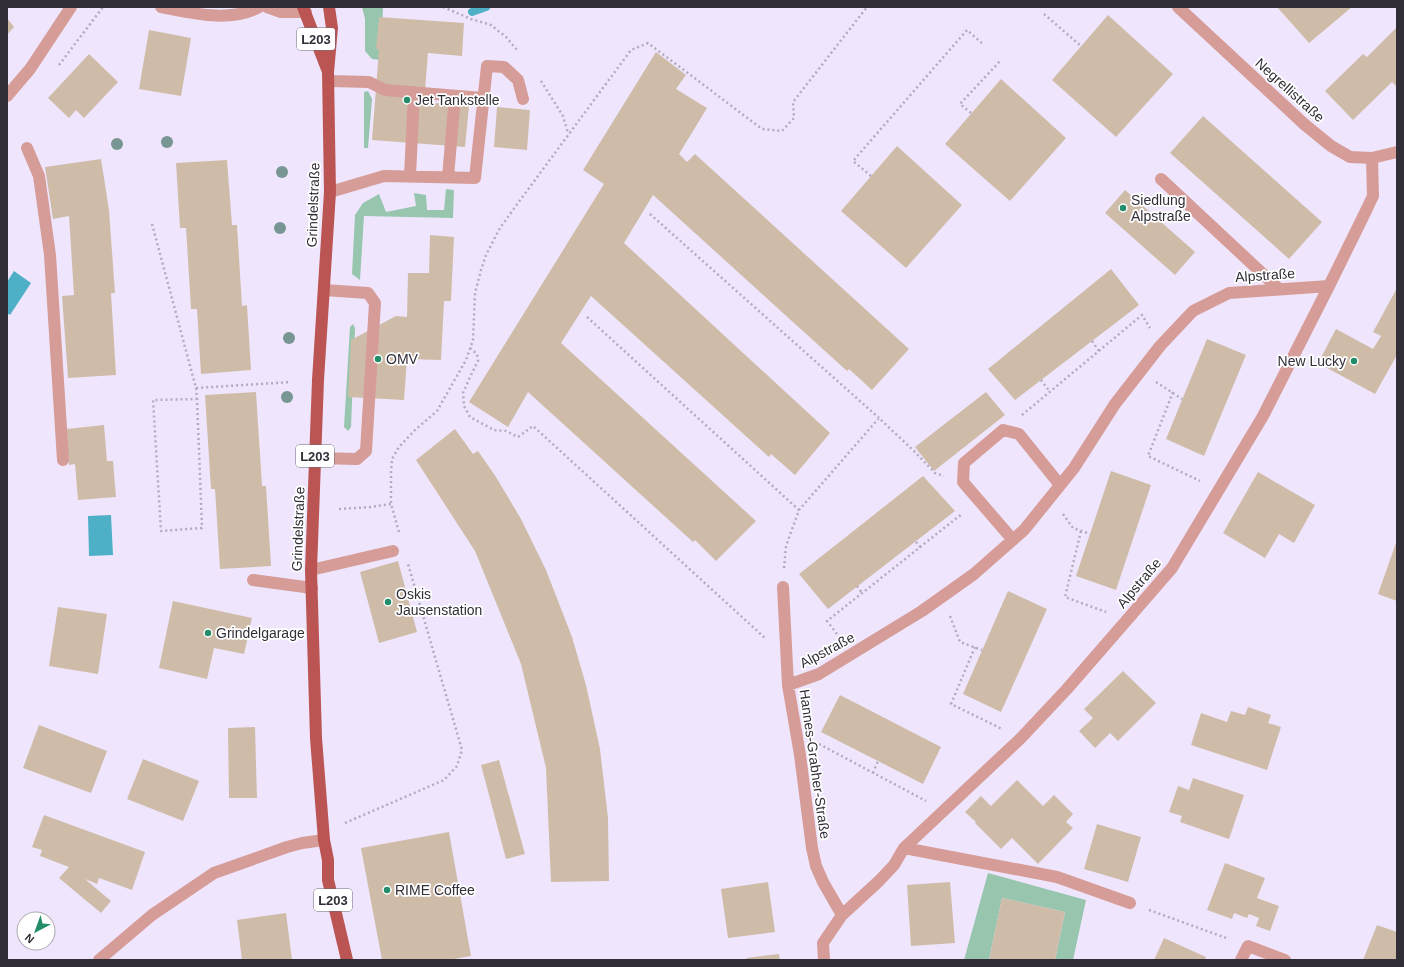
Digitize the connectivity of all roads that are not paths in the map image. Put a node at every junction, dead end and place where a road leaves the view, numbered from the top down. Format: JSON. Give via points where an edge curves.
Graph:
{"nodes":[{"id":1,"x":71,"y":7,"type":"edge"},
{"id":2,"x":161,"y":7,"type":"edge"},
{"id":3,"x":259,"y":7,"type":"edge"},
{"id":4,"x":267,"y":7,"type":"edge"},
{"id":5,"x":329,"y":7,"type":"edge"},
{"id":6,"x":1178,"y":7,"type":"edge"},
{"id":7,"x":304,"y":9,"type":"edge"},
{"id":8,"x":328,"y":77,"type":"junction"},
{"id":9,"x":414,"y":92,"type":"junction"},
{"id":10,"x":7,"y":96,"type":"edge"},
{"id":11,"x":455,"y":96,"type":"junction"},
{"id":12,"x":484,"y":98,"type":"junction"},
{"id":13,"x":523,"y":99,"type":"dead end"},
{"id":14,"x":27,"y":148,"type":"dead end"},
{"id":15,"x":1397,"y":152,"type":"edge"},
{"id":16,"x":1372,"y":158,"type":"junction"},
{"id":17,"x":410,"y":176,"type":"junction"},
{"id":18,"x":448,"y":177,"type":"junction"},
{"id":19,"x":1161,"y":179,"type":"dead end"},
{"id":20,"x":330,"y":192,"type":"junction"},
{"id":21,"x":1329,"y":286,"type":"junction"},
{"id":22,"x":1279,"y":289,"type":"junction"},
{"id":23,"x":324,"y":290,"type":"junction"},
{"id":24,"x":315,"y":458,"type":"junction"},
{"id":25,"x":63,"y":460,"type":"dead end"},
{"id":26,"x":1060,"y":485,"type":"junction"},
{"id":27,"x":1013,"y":540,"type":"junction"},
{"id":28,"x":393,"y":551,"type":"dead end"},
{"id":29,"x":311,"y":570,"type":"junction"},
{"id":30,"x":253,"y":580,"type":"dead end"},
{"id":31,"x":783,"y":587,"type":"road end"},
{"id":32,"x":312,"y":588,"type":"junction"},
{"id":33,"x":788,"y":685,"type":"junction"},
{"id":34,"x":324,"y":840,"type":"junction"},
{"id":35,"x":904,"y":848,"type":"junction"},
{"id":36,"x":1130,"y":903,"type":"road end"},
{"id":37,"x":842,"y":915,"type":"junction"},
{"id":38,"x":99,"y":960,"type":"edge"},
{"id":39,"x":347,"y":960,"type":"edge"},
{"id":40,"x":824,"y":960,"type":"edge"},
{"id":41,"x":1241,"y":960,"type":"edge"},
{"id":42,"x":1285,"y":960,"type":"edge"}],
"edges":[{"from":1,"to":10,"type":"street","via":[[30,69]]},
{"from":2,"to":3,"type":"street","via":[[222,16],[251,12]]},
{"from":4,"to":7,"type":"street","via":[[281,12]]},
{"from":5,"to":8,"type":"main road","name":"Grindelstraße","number":"L203","via":[[332,28]]},
{"from":6,"to":16,"type":"street","name":"Negrellistraße","via":[[1331,146],[1350,157]]},
{"from":7,"to":8,"type":"main road","name":"Grindelstraße","number":"L203"},
{"from":8,"to":9,"type":"street","via":[[369,82],[385,90]]},
{"from":8,"to":20,"type":"main road","name":"Grindelstraße","number":"L203"},
{"from":9,"to":11,"type":"street"},
{"from":9,"to":17,"type":"street"},
{"from":11,"to":12,"type":"street"},
{"from":11,"to":18,"type":"street"},
{"from":12,"to":13,"type":"street","via":[[487,66],[504,67],[518,80]]},
{"from":12,"to":18,"type":"street","via":[[475,178]]},
{"from":14,"to":25,"type":"street","via":[[39,176],[50,255]]},
{"from":15,"to":16,"type":"street","name":"Negrellistraße"},
{"from":16,"to":21,"type":"street","name":"Alpstraße","via":[[1373,196]]},
{"from":17,"to":18,"type":"street"},
{"from":17,"to":20,"type":"street","via":[[384,176]]},
{"from":19,"to":22,"type":"street"},
{"from":20,"to":23,"type":"main road","name":"Grindelstraße","number":"L203"},
{"from":21,"to":22,"type":"street","name":"Alpstraße"},
{"from":21,"to":35,"type":"street","name":"Alpstraße","via":[[1262,416],[1172,568],[1021,738]]},
{"from":22,"to":26,"type":"street","name":"Alpstraße","via":[[1229,293],[1193,310],[1140,372]]},
{"from":23,"to":24,"type":"main road","name":"Grindelstraße","number":"L203"},
{"from":23,"to":24,"type":"street","via":[[368,293],[375,303],[366,451],[357,459]]},
{"from":24,"to":29,"type":"main road","name":"Grindelstraße","number":"L203"},
{"from":26,"to":27,"type":"street","name":"Alpstraße"},
{"from":26,"to":27,"type":"street","via":[[1019,434],[1003,430],[964,463],[963,482]]},
{"from":27,"to":33,"type":"street","name":"Alpstraße","via":[[974,574],[922,611],[819,674]]},
{"from":28,"to":29,"type":"street"},
{"from":29,"to":32,"type":"main road","name":"Grindelstraße","number":"L203"},
{"from":30,"to":32,"type":"street"},
{"from":31,"to":33,"type":"street","name":"Hannes-Grabher-Straße"},
{"from":32,"to":34,"type":"main road","name":"Grindelstraße","number":"L203","via":[[316,738]]},
{"from":33,"to":37,"type":"street","name":"Hannes-Grabher-Straße","via":[[816,866]]},
{"from":34,"to":38,"type":"street","via":[[287,847],[214,873],[152,915]]},
{"from":34,"to":39,"type":"main road","name":"Grindelstraße","number":"L203","via":[[328,880]]},
{"from":35,"to":36,"type":"street","via":[[1057,877]]},
{"from":35,"to":37,"type":"street","name":"Alpstraße","via":[[894,865]]},
{"from":37,"to":40,"type":"street","name":"Alpstraße","via":[[823,942]]},
{"from":41,"to":42,"type":"street","via":[[1248,946]]}]}
